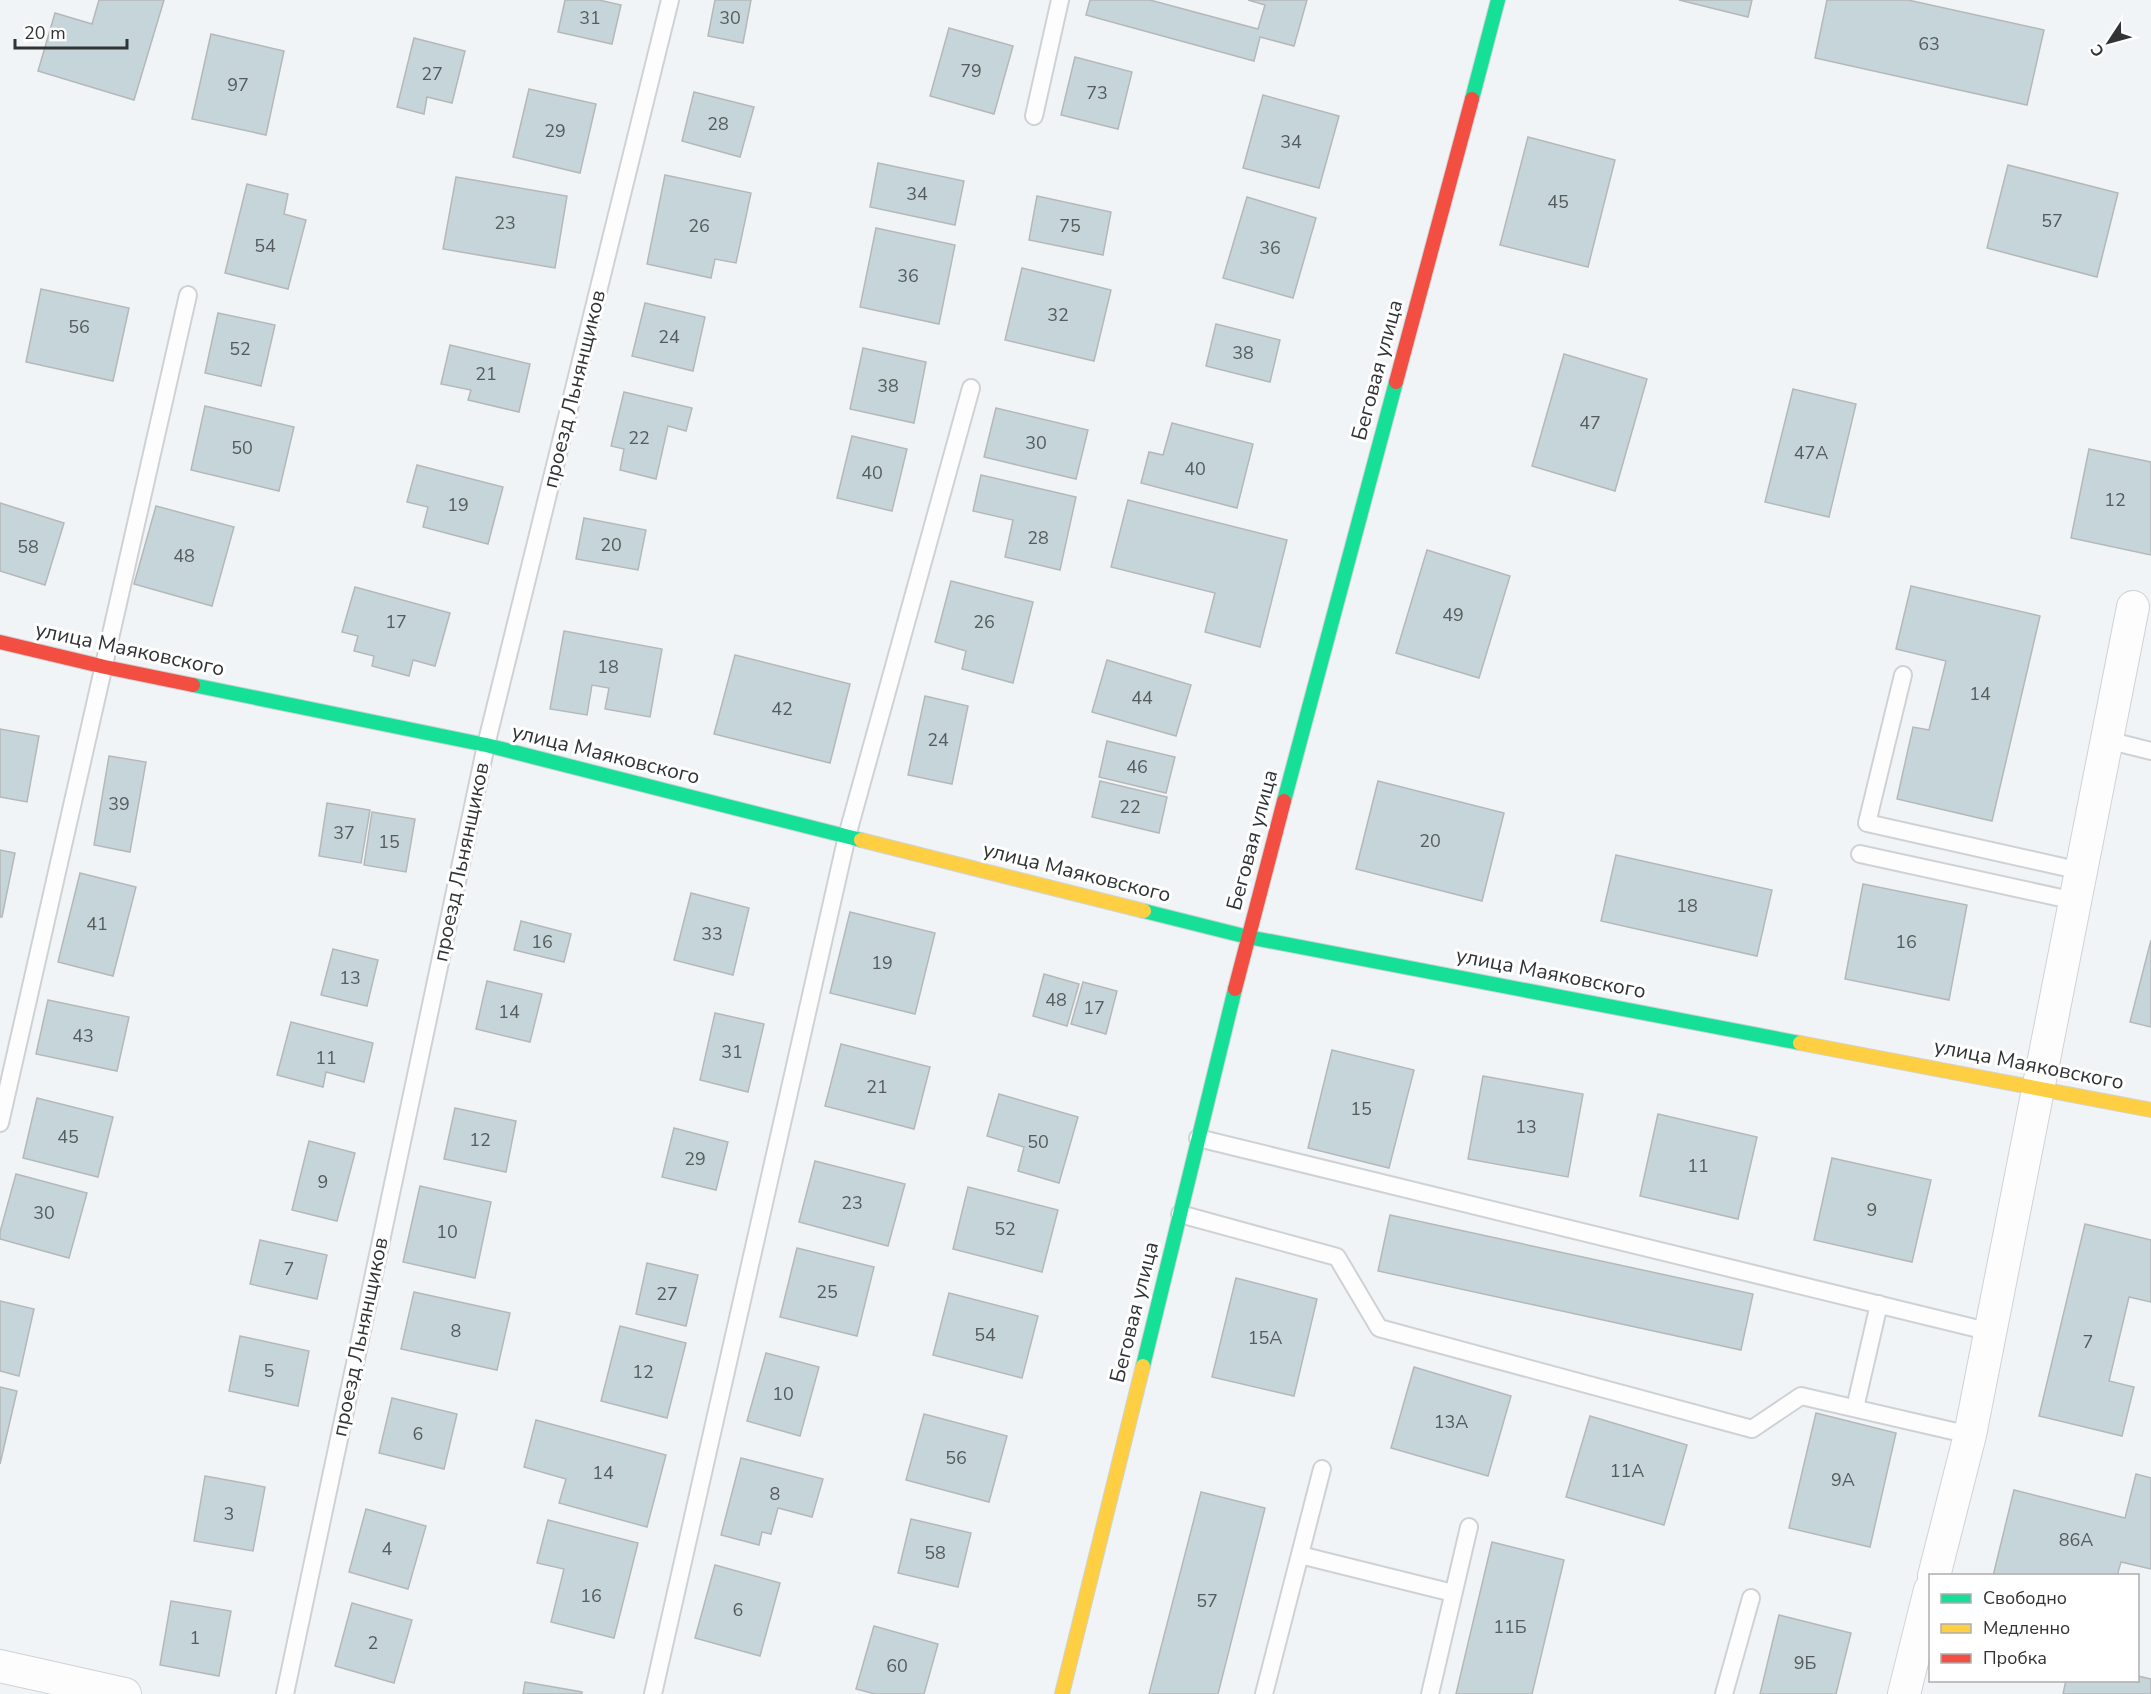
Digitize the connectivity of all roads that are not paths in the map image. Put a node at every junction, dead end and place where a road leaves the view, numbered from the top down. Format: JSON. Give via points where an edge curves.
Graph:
{"nodes":[{"id":1,"x":670,"y":0,"type":"edge"},
{"id":2,"x":1060,"y":0,"type":"edge"},
{"id":3,"x":1498,"y":0,"type":"edge"},
{"id":4,"x":1034,"y":116,"type":"dead end"},
{"id":5,"x":188,"y":295,"type":"dead end"},
{"id":6,"x":971,"y":388,"type":"dead end"},
{"id":7,"x":2133,"y":607,"type":"dead end"},
{"id":8,"x":0,"y":642,"type":"edge"},
{"id":9,"x":105,"y":667,"type":"junction"},
{"id":10,"x":1903,"y":675,"type":"dead end"},
{"id":11,"x":2107,"y":740,"type":"junction"},
{"id":12,"x":486,"y":745,"type":"junction"},
{"id":13,"x":2151,"y":750,"type":"edge"},
{"id":14,"x":847,"y":836,"type":"junction"},
{"id":15,"x":1860,"y":854,"type":"dead end"},
{"id":16,"x":2078,"y":886,"type":"junction"},
{"id":17,"x":1248,"y":936,"type":"junction"},
{"id":18,"x":2038,"y":1087,"type":"junction"},
{"id":19,"x":2151,"y":1110,"type":"edge"},
{"id":20,"x":0,"y":1123,"type":"edge"},
{"id":21,"x":1198,"y":1138,"type":"junction"},
{"id":22,"x":1180,"y":1214,"type":"junction"},
{"id":23,"x":1879,"y":1304,"type":"junction"},
{"id":24,"x":1991,"y":1332,"type":"junction"},
{"id":25,"x":1855,"y":1408,"type":"junction"},
{"id":26,"x":1970,"y":1435,"type":"junction"},
{"id":27,"x":1322,"y":1469,"type":"dead end"},
{"id":28,"x":1469,"y":1527,"type":"dead end"},
{"id":29,"x":1300,"y":1555,"type":"junction"},
{"id":30,"x":1934,"y":1574,"type":"edge"},
{"id":31,"x":1453,"y":1593,"type":"junction"},
{"id":32,"x":1929,"y":1594,"type":"edge"},
{"id":33,"x":1751,"y":1598,"type":"dead end"},
{"id":34,"x":0,"y":1665,"type":"edge"},
{"id":35,"x":125,"y":1694,"type":"edge"},
{"id":36,"x":285,"y":1694,"type":"edge"},
{"id":37,"x":653,"y":1694,"type":"edge"},
{"id":38,"x":1062,"y":1694,"type":"edge"},
{"id":39,"x":1264,"y":1694,"type":"edge"},
{"id":40,"x":1430,"y":1694,"type":"edge"},
{"id":41,"x":1724,"y":1694,"type":"edge"},
{"id":42,"x":1904,"y":1694,"type":"edge"}],
"edges":[{"from":1,"to":12,"type":"lane","name":"проезд Льнянщиков"},
{"from":2,"to":4,"type":"lane"},
{"from":3,"to":17,"type":"street","name":"Беговая улица"},
{"from":5,"to":9,"type":"lane"},
{"from":6,"to":14,"type":"lane"},
{"from":7,"to":11,"type":"street"},
{"from":8,"to":9,"type":"street","name":"улица Маяковского"},
{"from":9,"to":12,"type":"street","name":"улица Маяковского"},
{"from":9,"to":20,"type":"lane"},
{"from":10,"to":16,"type":"lane","via":[[1867,823]]},
{"from":11,"to":13,"type":"lane"},
{"from":11,"to":16,"type":"street"},
{"from":12,"to":14,"type":"street","name":"улица Маяковского"},
{"from":12,"to":36,"type":"lane","name":"проезд Льнянщиков"},
{"from":14,"to":17,"type":"street","name":"улица Маяковского"},
{"from":14,"to":37,"type":"lane"},
{"from":15,"to":16,"type":"lane"},
{"from":16,"to":18,"type":"street"},
{"from":17,"to":18,"type":"street","name":"улица Маяковского"},
{"from":17,"to":21,"type":"street","name":"Беговая улица"},
{"from":18,"to":19,"type":"street","name":"улица Маяковского"},
{"from":18,"to":24,"type":"street"},
{"from":21,"to":22,"type":"street","name":"Беговая улица"},
{"from":21,"to":23,"type":"lane"},
{"from":22,"to":25,"type":"lane","via":[[1337,1257],[1378,1328],[1752,1430],[1801,1396]]},
{"from":22,"to":38,"type":"street","name":"Беговая улица"},
{"from":23,"to":24,"type":"lane"},
{"from":23,"to":25,"type":"lane"},
{"from":24,"to":26,"type":"street"},
{"from":25,"to":26,"type":"lane"},
{"from":26,"to":30,"type":"street"},
{"from":27,"to":29,"type":"lane"},
{"from":28,"to":31,"type":"lane"},
{"from":29,"to":31,"type":"lane"},
{"from":29,"to":39,"type":"lane"},
{"from":31,"to":40,"type":"lane"},
{"from":32,"to":42,"type":"street"},
{"from":33,"to":41,"type":"lane"},
{"from":34,"to":35,"type":"street"}]}
